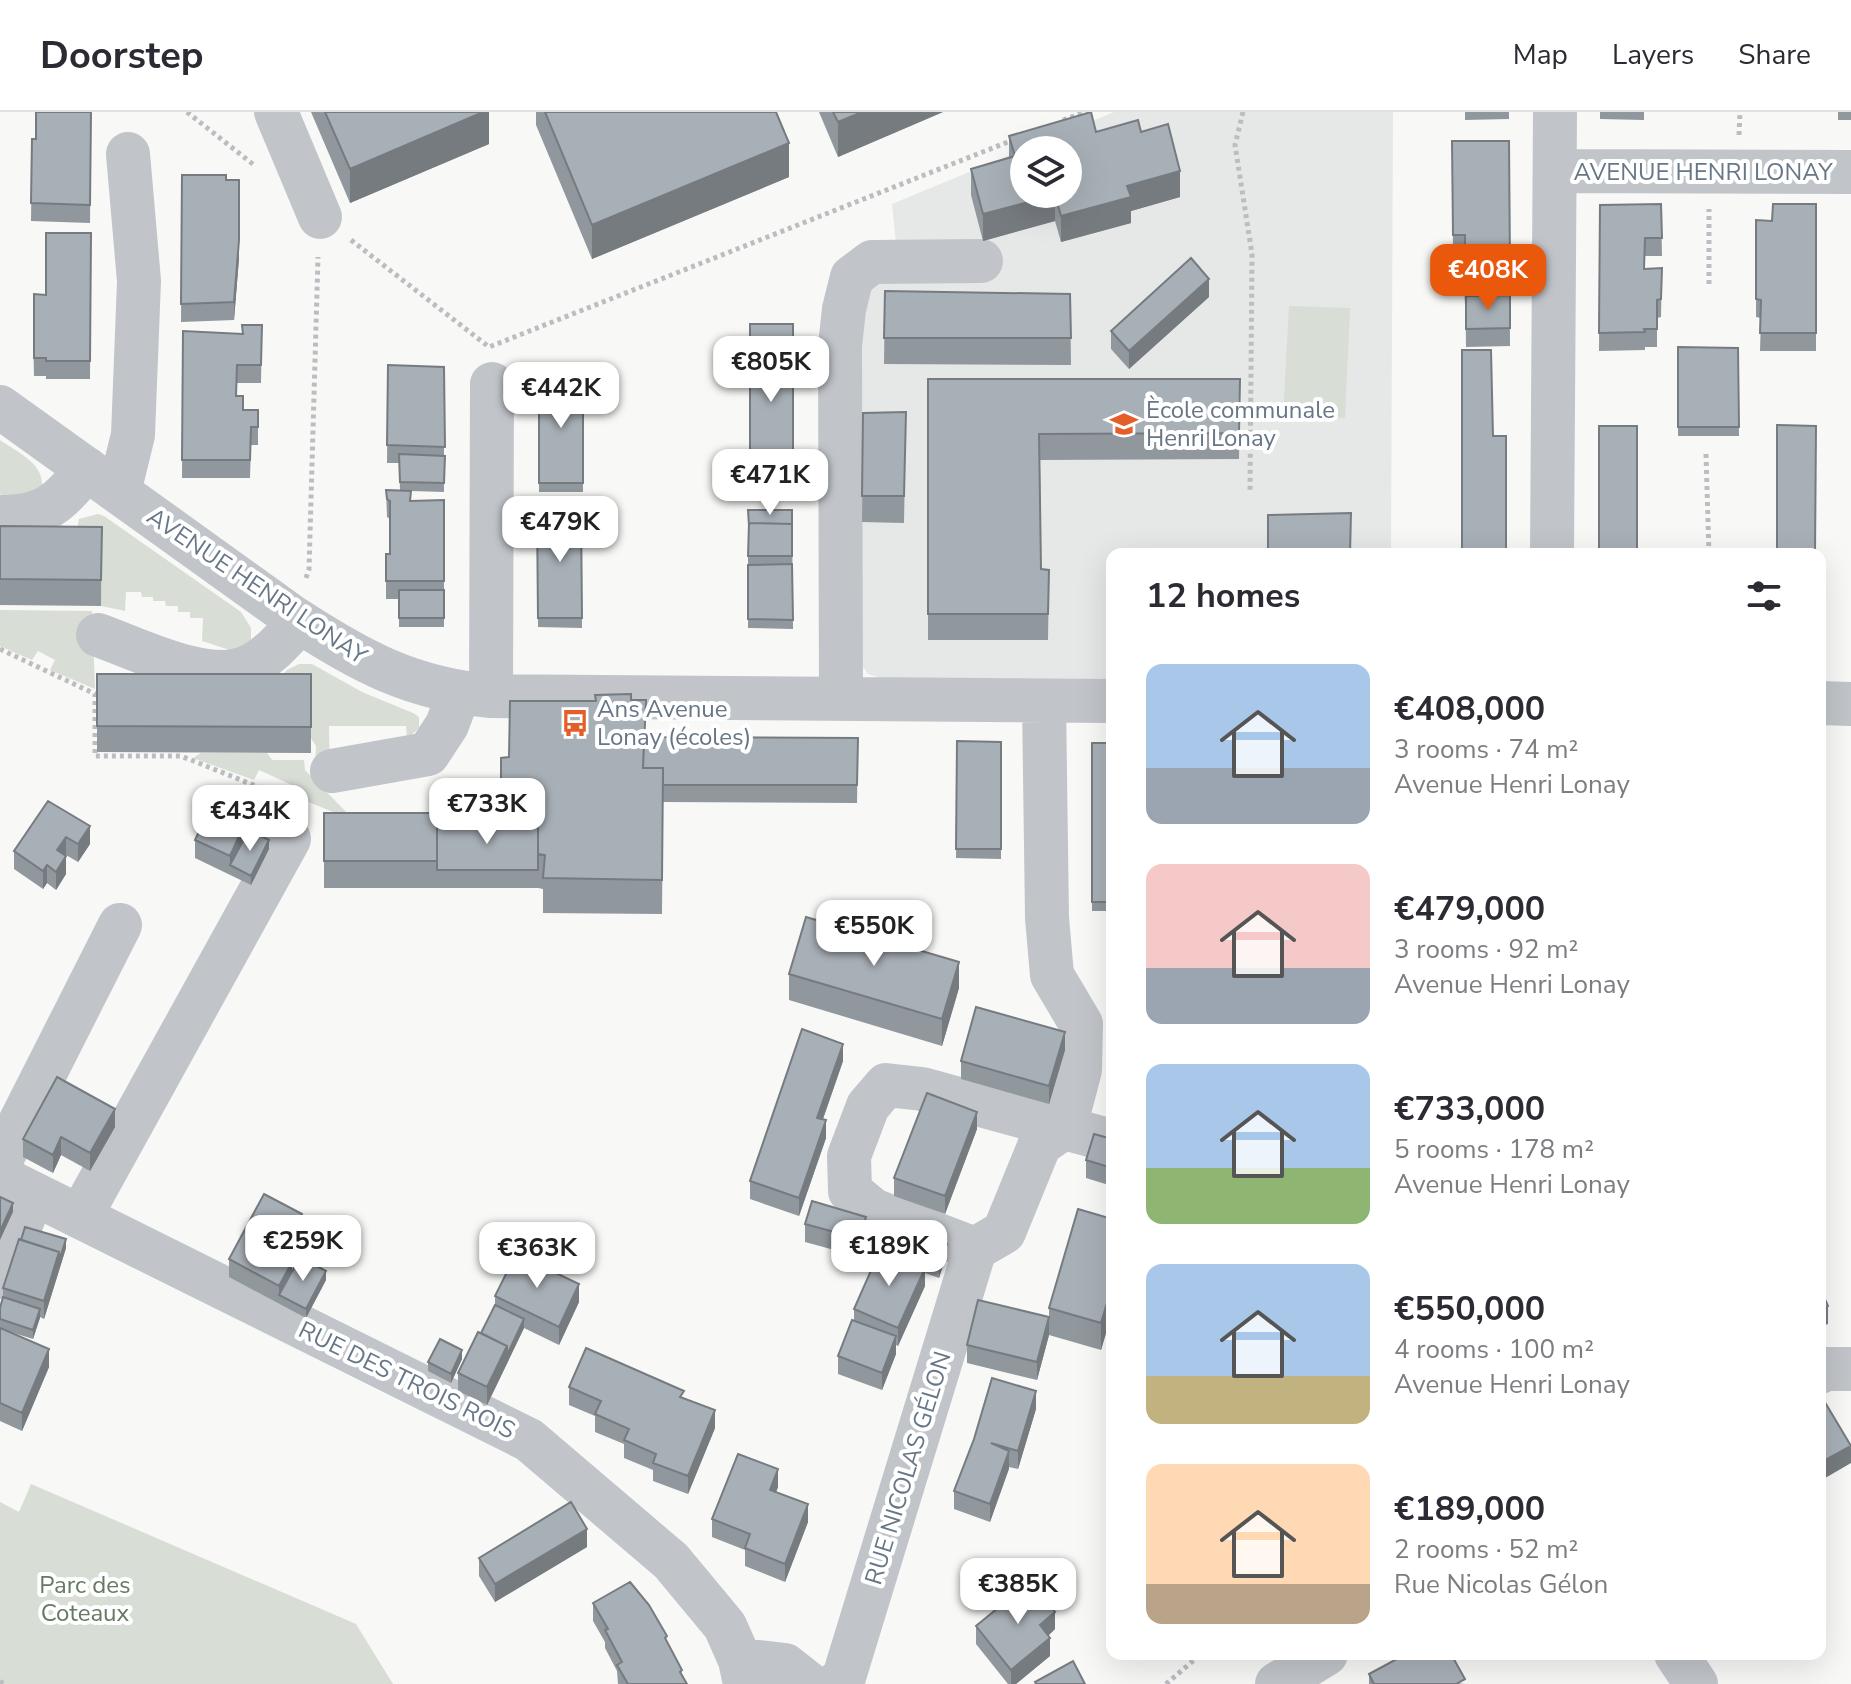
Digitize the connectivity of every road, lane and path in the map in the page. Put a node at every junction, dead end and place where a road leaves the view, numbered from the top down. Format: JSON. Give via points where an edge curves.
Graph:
{"nodes":[{"id":1,"x":187,"y":112,"type":"edge"},
{"id":2,"x":276,"y":112,"type":"edge"},
{"id":3,"x":1085,"y":112,"type":"edge"},
{"id":4,"x":1243,"y":112,"type":"edge"},
{"id":5,"x":1555,"y":112,"type":"edge"},
{"id":6,"x":1056,"y":123,"type":"edge"},
{"id":7,"x":1027,"y":135,"type":"edge"},
{"id":8,"x":128,"y":154,"type":"dead end"},
{"id":9,"x":260,"y":169,"type":"dead end"},
{"id":10,"x":1555,"y":171,"type":"junction"},
{"id":11,"x":1709,"y":171,"type":"junction"},
{"id":12,"x":1851,"y":172,"type":"edge"},
{"id":13,"x":319,"y":237,"type":"junction"},
{"id":14,"x":981,"y":261,"type":"dead end"},
{"id":15,"x":1709,"y":284,"type":"dead end"},
{"id":16,"x":492,"y":384,"type":"dead end"},
{"id":17,"x":0,"y":407,"type":"edge"},
{"id":18,"x":1706,"y":454,"type":"dead end"},
{"id":19,"x":103,"y":480,"type":"junction"},
{"id":20,"x":1250,"y":490,"type":"dead end"},
{"id":21,"x":0,"y":517,"type":"edge"},
{"id":22,"x":1552,"y":548,"type":"edge"},
{"id":23,"x":1709,"y":548,"type":"edge"},
{"id":24,"x":297,"y":620,"type":"junction"},
{"id":25,"x":98,"y":635,"type":"dead end"},
{"id":26,"x":0,"y":649,"type":"edge"},
{"id":27,"x":475,"y":694,"type":"junction"},
{"id":28,"x":841,"y":698,"type":"junction"},
{"id":29,"x":1106,"y":701,"type":"edge"},
{"id":30,"x":1044,"y":702,"type":"junction"},
{"id":31,"x":1826,"y":703,"type":"edge"},
{"id":32,"x":1851,"y":704,"type":"edge"},
{"id":33,"x":332,"y":771,"type":"dead end"},
{"id":34,"x":292,"y":820,"type":"joint"},
{"id":35,"x":120,"y":925,"type":"dead end"},
{"id":36,"x":1065,"y":1127,"type":"junction"},
{"id":37,"x":1106,"y":1139,"type":"edge"},
{"id":38,"x":0,"y":1162,"type":"edge"},
{"id":39,"x":17,"y":1185,"type":"edge"},
{"id":40,"x":80,"y":1217,"type":"junction"},
{"id":41,"x":975,"y":1249,"type":"junction"},
{"id":42,"x":0,"y":1277,"type":"edge"},
{"id":43,"x":1826,"y":1369,"type":"edge"},
{"id":44,"x":1851,"y":1369,"type":"edge"},
{"id":45,"x":737,"y":1657,"type":"edge"},
{"id":46,"x":1194,"y":1660,"type":"edge"},
{"id":47,"x":1316,"y":1660,"type":"edge"},
{"id":48,"x":1680,"y":1660,"type":"edge"},
{"id":49,"x":809,"y":1684,"type":"edge"},
{"id":50,"x":836,"y":1684,"type":"edge"},
{"id":51,"x":1166,"y":1684,"type":"edge"},
{"id":52,"x":1277,"y":1684,"type":"edge"},
{"id":53,"x":1696,"y":1684,"type":"edge"}],
"edges":[{"from":1,"to":9,"type":"path"},
{"from":2,"to":13,"type":"street"},
{"from":3,"to":6,"type":"path"},
{"from":4,"to":20,"type":"path","via":[[1235,145],[1252,254]]},
{"from":5,"to":10,"type":"street","name":"AVENUE HENRI LONAY"},
{"from":7,"to":13,"type":"path","via":[[489,347]]},
{"from":8,"to":19,"type":"street","via":[[139,281],[133,435]]},
{"from":10,"to":11,"type":"street","name":"AVENUE HENRI LONAY"},
{"from":10,"to":22,"type":"street","name":"AVENUE HENRI LONAY"},
{"from":11,"to":12,"type":"street","name":"AVENUE HENRI LONAY"},
{"from":11,"to":15,"type":"path"},
{"from":13,"to":24,"type":"path","via":[[309,569]]},
{"from":14,"to":28,"type":"street","via":[[872,262],[852,277],[840,346]]},
{"from":16,"to":27,"type":"street"},
{"from":17,"to":19,"type":"street","name":"AVENUE HENRI LONAY"},
{"from":18,"to":23,"type":"path"},
{"from":19,"to":21,"type":"street","via":[[46,510]]},
{"from":19,"to":24,"type":"street","name":"AVENUE HENRI LONAY"},
{"from":24,"to":25,"type":"street","via":[[249,667],[224,673],[196,669]]},
{"from":24,"to":27,"type":"street","name":"AVENUE HENRI LONAY","via":[[389,673]]},
{"from":26,"to":34,"type":"path","via":[[95,694],[95,756],[181,756]]},
{"from":27,"to":28,"type":"street","name":"AVENUE HENRI LONAY"},
{"from":27,"to":33,"type":"street","via":[[428,754]]},
{"from":28,"to":30,"type":"street","name":"AVENUE HENRI LONAY"},
{"from":29,"to":30,"type":"street","name":"AVENUE HENRI LONAY"},
{"from":30,"to":36,"type":"street","via":[[1052,975],[1081,1024],[1080,1070]]},
{"from":31,"to":32,"type":"street"},
{"from":34,"to":40,"type":"street"},
{"from":35,"to":38,"type":"street"},
{"from":36,"to":37,"type":"street"},
{"from":36,"to":41,"type":"street","via":[[1040,1144],[1004,1232]]},
{"from":36,"to":41,"type":"street","via":[[922,1089],[886,1085],[868,1106],[849,1156],[850,1191],[873,1210]]},
{"from":39,"to":40,"type":"street","name":"RUE DES TROIS ROIS"},
{"from":39,"to":42,"type":"street"},
{"from":40,"to":45,"type":"street","name":"RUE DES TROIS ROIS","via":[[529,1440],[671,1561]]},
{"from":41,"to":50,"type":"street","name":"RUE NICOLAS GÉLON","via":[[844,1677]]},
{"from":43,"to":44,"type":"street"},
{"from":45,"to":49,"type":"street","via":[[785,1665]]},
{"from":46,"to":51,"type":"path"},
{"from":47,"to":52,"type":"street"},
{"from":48,"to":53,"type":"street"}]}
